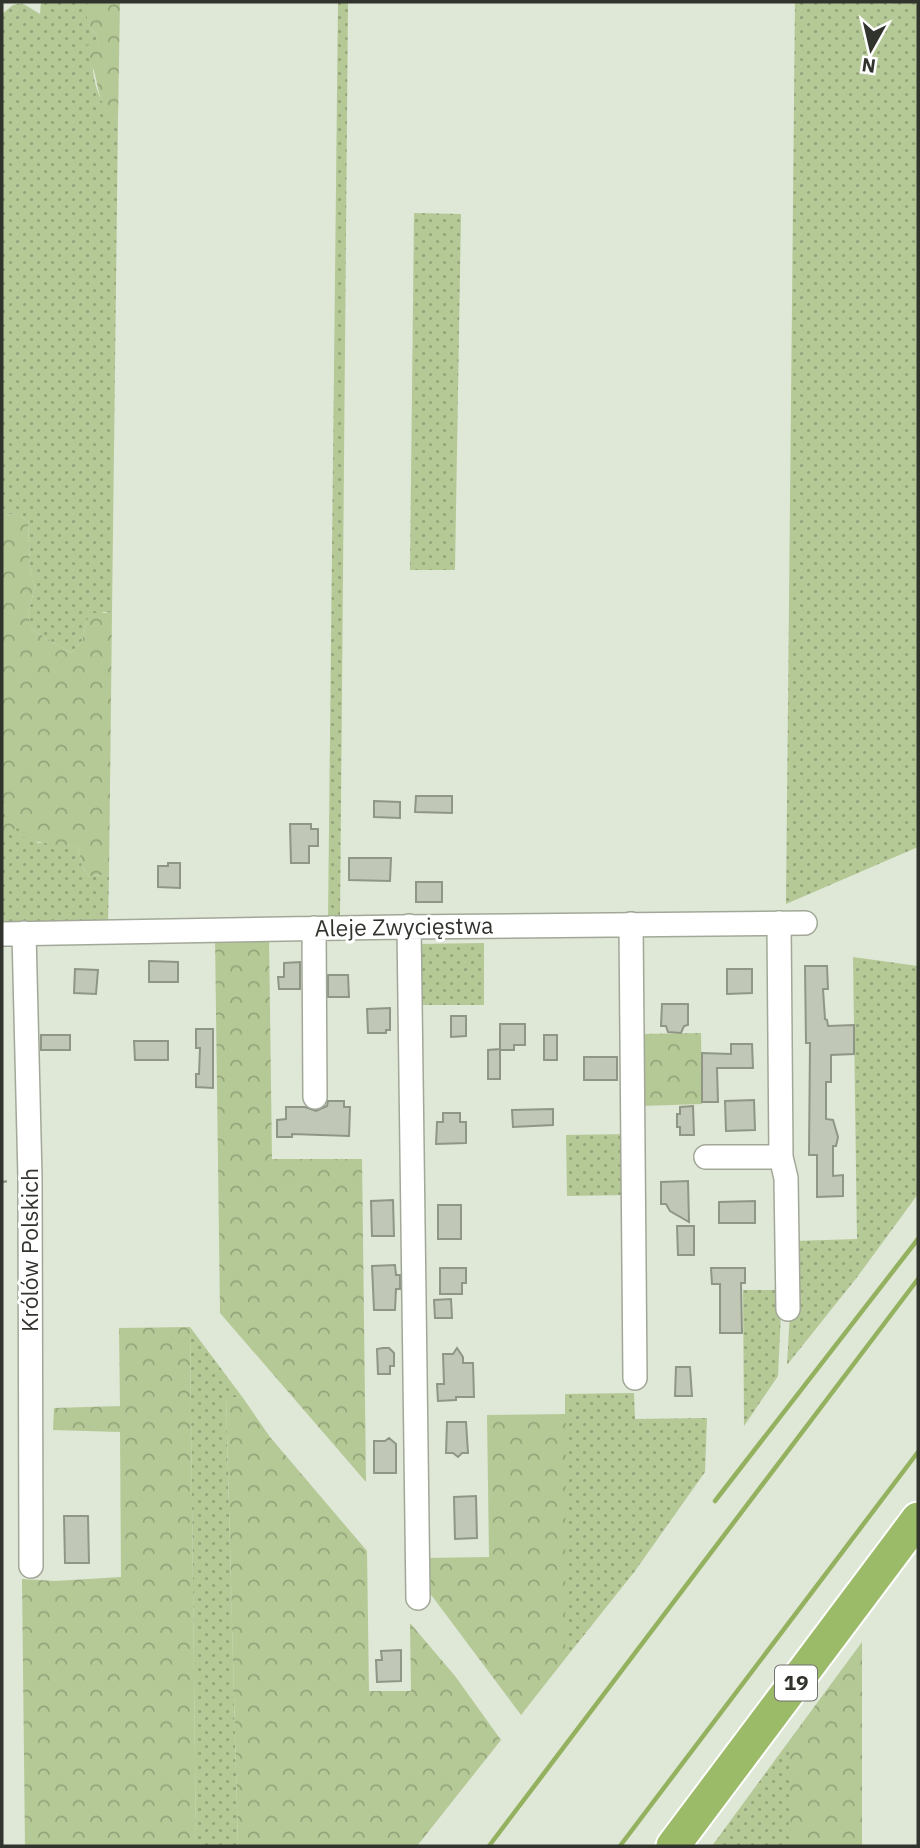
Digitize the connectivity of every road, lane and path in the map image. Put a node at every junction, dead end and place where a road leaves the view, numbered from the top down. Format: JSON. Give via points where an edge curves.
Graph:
{"nodes":[{"id":1,"x":779,"y":923,"type":"junction"},
{"id":2,"x":805,"y":923,"type":"dead end"},
{"id":3,"x":631,"y":924,"type":"junction"},
{"id":4,"x":409,"y":926,"type":"junction"},
{"id":5,"x":314,"y":928,"type":"junction"},
{"id":6,"x":13,"y":934,"type":"edge"},
{"id":7,"x":315,"y":1097,"type":"dead end"},
{"id":8,"x":706,"y":1157,"type":"dead end"},
{"id":9,"x":781,"y":1157,"type":"junction"},
{"id":10,"x":788,"y":1308,"type":"dead end"},
{"id":11,"x":635,"y":1378,"type":"dead end"},
{"id":12,"x":918,"y":1519,"type":"edge"},
{"id":13,"x":31,"y":1566,"type":"dead end"},
{"id":14,"x":418,"y":1598,"type":"dead end"},
{"id":15,"x":673,"y":1846,"type":"edge"}],
"edges":[{"from":1,"to":2,"type":"street","name":"Aleje Zwycięstwa"},
{"from":1,"to":3,"type":"street","name":"Aleje Zwycięstwa"},
{"from":1,"to":9,"type":"street"},
{"from":3,"to":4,"type":"street","name":"Aleje Zwycięstwa"},
{"from":3,"to":11,"type":"street"},
{"from":4,"to":5,"type":"street","name":"Aleje Zwycięstwa"},
{"from":4,"to":14,"type":"street"},
{"from":5,"to":6,"type":"street","name":"Aleje Zwycięstwa"},
{"from":5,"to":7,"type":"street"},
{"from":6,"to":13,"type":"street","name":"Królów Polskich","via":[[30,1178]]},
{"from":8,"to":9,"type":"street"},
{"from":9,"to":10,"type":"street","via":[[786,1178]]},
{"from":12,"to":15,"type":"highway","number":"19"}]}
